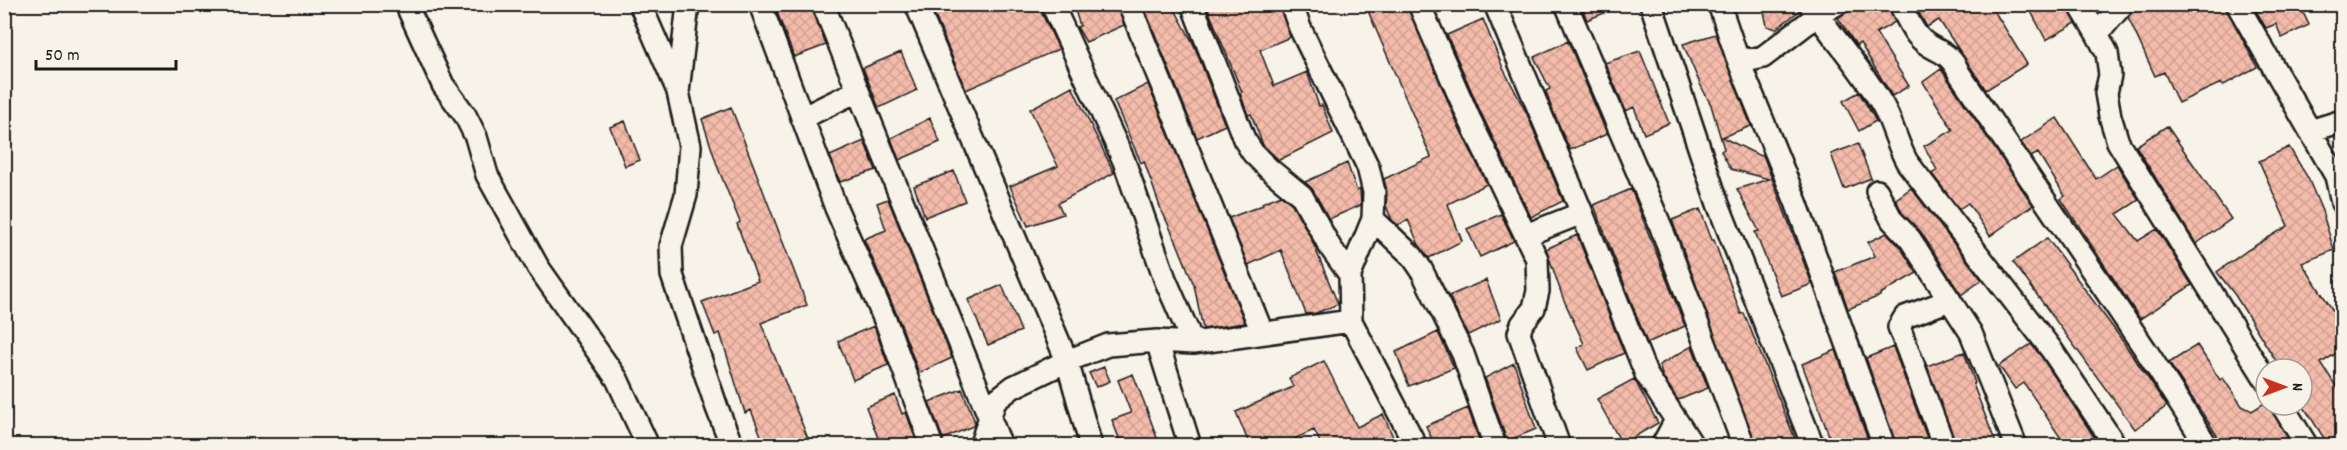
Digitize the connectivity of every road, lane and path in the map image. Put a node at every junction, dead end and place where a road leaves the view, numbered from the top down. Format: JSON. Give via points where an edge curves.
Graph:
{"nodes":[{"id":1,"x":406,"y":4,"type":"edge"},
{"id":2,"x":640,"y":4,"type":"edge"},
{"id":3,"x":688,"y":4,"type":"edge"},
{"id":4,"x":760,"y":4,"type":"edge"},
{"id":5,"x":823,"y":4,"type":"edge"},
{"id":6,"x":916,"y":4,"type":"edge"},
{"id":7,"x":1052,"y":4,"type":"edge"},
{"id":8,"x":1129,"y":4,"type":"edge"},
{"id":9,"x":1192,"y":4,"type":"edge"},
{"id":10,"x":1291,"y":4,"type":"edge"},
{"id":11,"x":1419,"y":4,"type":"edge"},
{"id":12,"x":1495,"y":4,"type":"edge"},
{"id":13,"x":1566,"y":4,"type":"edge"},
{"id":14,"x":1651,"y":4,"type":"edge"},
{"id":15,"x":1719,"y":4,"type":"edge"},
{"id":16,"x":1837,"y":4,"type":"edge"},
{"id":17,"x":1900,"y":4,"type":"edge"},
{"id":18,"x":2079,"y":4,"type":"edge"},
{"id":19,"x":2123,"y":4,"type":"edge"},
{"id":20,"x":2237,"y":4,"type":"edge"},
{"id":21,"x":1814,"y":10,"type":"edge"},
{"id":22,"x":2097,"y":34,"type":"junction"},
{"id":23,"x":1737,"y":57,"type":"junction"},
{"id":24,"x":857,"y":91,"type":"junction"},
{"id":25,"x":678,"y":92,"type":"junction"},
{"id":26,"x":802,"y":118,"type":"junction"},
{"id":27,"x":2343,"y":121,"type":"edge"},
{"id":28,"x":2310,"y":131,"type":"junction"},
{"id":29,"x":1877,"y":191,"type":"dead end"},
{"id":30,"x":2343,"y":203,"type":"edge"},
{"id":31,"x":1582,"y":213,"type":"junction"},
{"id":32,"x":1373,"y":219,"type":"junction"},
{"id":33,"x":1526,"y":235,"type":"junction"},
{"id":34,"x":1350,"y":275,"type":"junction"},
{"id":35,"x":1950,"y":300,"type":"junction"},
{"id":36,"x":1351,"y":321,"type":"junction"},
{"id":37,"x":1262,"y":332,"type":"junction"},
{"id":38,"x":1157,"y":341,"type":"junction"},
{"id":39,"x":1193,"y":343,"type":"junction"},
{"id":40,"x":1067,"y":361,"type":"junction"},
{"id":41,"x":2254,"y":361,"type":"edge"},
{"id":42,"x":990,"y":414,"type":"junction"},
{"id":43,"x":2289,"y":417,"type":"edge"},
{"id":44,"x":1676,"y":420,"type":"junction"},
{"id":45,"x":648,"y":446,"type":"edge"},
{"id":46,"x":732,"y":446,"type":"edge"},
{"id":47,"x":932,"y":446,"type":"edge"},
{"id":48,"x":979,"y":446,"type":"edge"},
{"id":49,"x":1001,"y":446,"type":"edge"},
{"id":50,"x":1092,"y":446,"type":"edge"},
{"id":51,"x":1190,"y":446,"type":"edge"},
{"id":52,"x":1416,"y":446,"type":"edge"},
{"id":53,"x":1496,"y":446,"type":"edge"},
{"id":54,"x":1559,"y":446,"type":"edge"},
{"id":55,"x":1662,"y":446,"type":"edge"},
{"id":56,"x":1693,"y":446,"type":"edge"},
{"id":57,"x":1744,"y":446,"type":"edge"},
{"id":58,"x":1813,"y":446,"type":"edge"},
{"id":59,"x":1884,"y":446,"type":"edge"},
{"id":60,"x":1944,"y":446,"type":"edge"},
{"id":61,"x":2016,"y":446,"type":"edge"},
{"id":62,"x":2116,"y":446,"type":"edge"},
{"id":63,"x":2207,"y":446,"type":"edge"},
{"id":64,"x":2307,"y":446,"type":"edge"}],
"edges":[{"from":1,"to":45,"type":"street","via":[[443,85],[476,137],[487,175],[538,267],[617,380]]},
{"from":2,"to":25,"type":"street"},
{"from":3,"to":25,"type":"street"},
{"from":4,"to":26,"type":"street"},
{"from":5,"to":24,"type":"street"},
{"from":6,"to":40,"type":"street"},
{"from":7,"to":39,"type":"street","via":[[1124,161],[1165,279]]},
{"from":8,"to":37,"type":"street"},
{"from":9,"to":34,"type":"street","via":[[1244,139],[1269,169],[1302,196]]},
{"from":10,"to":32,"type":"street","via":[[1368,167],[1374,192]]},
{"from":11,"to":33,"type":"street"},
{"from":12,"to":31,"type":"street"},
{"from":13,"to":57,"type":"street","via":[[1660,227]]},
{"from":14,"to":58,"type":"street","via":[[1718,204]]},
{"from":15,"to":23,"type":"street"},
{"from":16,"to":21,"type":"street"},
{"from":17,"to":63,"type":"street","via":[[1918,36],[1954,62]]},
{"from":18,"to":22,"type":"street"},
{"from":19,"to":22,"type":"street"},
{"from":20,"to":28,"type":"street"},
{"from":21,"to":23,"type":"street","via":[[1763,57]]},
{"from":21,"to":62,"type":"street","via":[[1881,103],[1907,162],[2051,349]]},
{"from":22,"to":41,"type":"street","via":[[2107,53],[2110,75],[2106,93],[2118,142]]},
{"from":23,"to":59,"type":"street","via":[[1796,202]]},
{"from":24,"to":26,"type":"street"},
{"from":24,"to":42,"type":"street"},
{"from":25,"to":46,"type":"street","via":[[690,146],[686,195],[671,246],[672,275]]},
{"from":26,"to":47,"type":"street"},
{"from":27,"to":28,"type":"street"},
{"from":28,"to":30,"type":"street","via":[[2336,176]]},
{"from":29,"to":35,"type":"street","via":[[1892,220],[1910,239]]},
{"from":31,"to":33,"type":"street"},
{"from":31,"to":44,"type":"street","via":[[1646,374]]},
{"from":32,"to":34,"type":"street"},
{"from":32,"to":53,"type":"street","via":[[1421,269],[1463,354]]},
{"from":33,"to":54,"type":"street","via":[[1537,259],[1538,291],[1534,308],[1519,333]]},
{"from":34,"to":36,"type":"street"},
{"from":35,"to":60,"type":"street","via":[[1905,316],[1899,327]]},
{"from":35,"to":61,"type":"street","via":[[1971,333]]},
{"from":36,"to":37,"type":"street"},
{"from":36,"to":52,"type":"street"},
{"from":37,"to":39,"type":"street"},
{"from":38,"to":39,"type":"street"},
{"from":38,"to":40,"type":"street","via":[[1108,345]]},
{"from":38,"to":51,"type":"street"},
{"from":40,"to":42,"type":"street","via":[[1013,387],[995,401]]},
{"from":40,"to":50,"type":"street"},
{"from":42,"to":48,"type":"street"},
{"from":42,"to":49,"type":"street"},
{"from":43,"to":64,"type":"street"},
{"from":44,"to":55,"type":"street"},
{"from":44,"to":56,"type":"street"}]}
